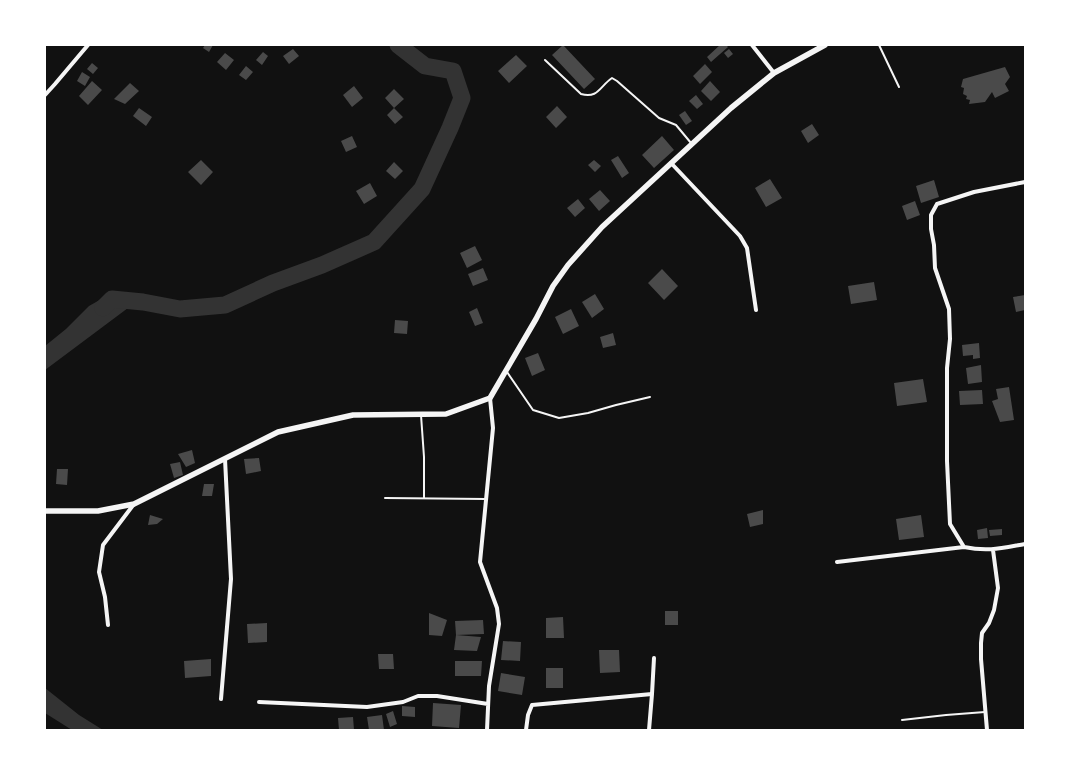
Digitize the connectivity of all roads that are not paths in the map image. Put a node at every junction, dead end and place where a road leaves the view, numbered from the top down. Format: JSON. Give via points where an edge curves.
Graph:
{"nodes":[{"id":1,"x":88,"y":45,"type":"edge"},
{"id":2,"x":752,"y":45,"type":"edge"},
{"id":3,"x":825,"y":45,"type":"edge"},
{"id":4,"x":879,"y":45,"type":"edge"},
{"id":5,"x":545,"y":60,"type":"dead end"},
{"id":6,"x":774,"y":73,"type":"junction"},
{"id":7,"x":899,"y":87,"type":"dead end"},
{"id":8,"x":45,"y":95,"type":"edge"},
{"id":9,"x":691,"y":144,"type":"junction"},
{"id":10,"x":671,"y":163,"type":"junction"},
{"id":11,"x":1025,"y":182,"type":"edge"},
{"id":12,"x":756,"y":310,"type":"dead end"},
{"id":13,"x":506,"y":371,"type":"junction"},
{"id":14,"x":650,"y":397,"type":"dead end"},
{"id":15,"x":490,"y":398,"type":"junction"},
{"id":16,"x":421,"y":414,"type":"junction"},
{"id":17,"x":225,"y":459,"type":"junction"},
{"id":18,"x":424,"y":497,"type":"junction"},
{"id":19,"x":385,"y":498,"type":"dead end"},
{"id":20,"x":486,"y":499,"type":"junction"},
{"id":21,"x":134,"y":504,"type":"junction"},
{"id":22,"x":45,"y":511,"type":"edge"},
{"id":23,"x":1025,"y":544,"type":"edge"},
{"id":24,"x":964,"y":547,"type":"junction"},
{"id":25,"x":993,"y":550,"type":"junction"},
{"id":26,"x":837,"y":562,"type":"dead end"},
{"id":27,"x":108,"y":625,"type":"dead end"},
{"id":28,"x":654,"y":658,"type":"dead end"},
{"id":29,"x":652,"y":694,"type":"junction"},
{"id":30,"x":221,"y":699,"type":"dead end"},
{"id":31,"x":259,"y":702,"type":"dead end"},
{"id":32,"x":488,"y":704,"type":"junction"},
{"id":33,"x":985,"y":712,"type":"junction"},
{"id":34,"x":902,"y":720,"type":"dead end"},
{"id":35,"x":487,"y":730,"type":"edge"},
{"id":36,"x":526,"y":730,"type":"edge"},
{"id":37,"x":649,"y":730,"type":"edge"},
{"id":38,"x":987,"y":730,"type":"edge"}],
"edges":[{"from":1,"to":8,"type":"street"},
{"from":2,"to":6,"type":"street"},
{"from":3,"to":6,"type":"street"},
{"from":4,"to":7,"type":"lane"},
{"from":5,"to":9,"type":"lane","via":[[581,94],[588,96],[594,95],[612,78],[659,118],[676,125]]},
{"from":6,"to":9,"type":"street"},
{"from":9,"to":10,"type":"street"},
{"from":10,"to":12,"type":"street","via":[[740,236],[746,248]]},
{"from":10,"to":13,"type":"street","via":[[602,227],[568,265],[553,286]]},
{"from":11,"to":24,"type":"street","via":[[974,192],[937,204],[931,215],[936,268],[949,309],[947,461],[950,524]]},
{"from":13,"to":14,"type":"lane","via":[[533,410],[559,418]]},
{"from":13,"to":15,"type":"street"},
{"from":15,"to":16,"type":"street","via":[[446,414]]},
{"from":15,"to":20,"type":"street","via":[[493,428]]},
{"from":16,"to":17,"type":"street","via":[[353,414],[278,432]]},
{"from":16,"to":18,"type":"lane"},
{"from":17,"to":21,"type":"street"},
{"from":17,"to":30,"type":"street","via":[[231,579]]},
{"from":18,"to":19,"type":"lane"},
{"from":18,"to":20,"type":"lane"},
{"from":20,"to":32,"type":"street","via":[[480,562],[497,608],[499,624]]},
{"from":21,"to":22,"type":"street","via":[[98,511]]},
{"from":21,"to":27,"type":"street","via":[[103,545],[99,572]]},
{"from":23,"to":25,"type":"street"},
{"from":24,"to":25,"type":"street"},
{"from":24,"to":26,"type":"street"},
{"from":25,"to":33,"type":"street","via":[[998,588],[994,610],[982,633],[981,643]]},
{"from":28,"to":29,"type":"street"},
{"from":29,"to":36,"type":"street","via":[[532,706]]},
{"from":29,"to":37,"type":"street"},
{"from":31,"to":32,"type":"street","via":[[367,707],[403,702],[418,696],[438,696]]},
{"from":32,"to":35,"type":"street"},
{"from":33,"to":34,"type":"lane"},
{"from":33,"to":38,"type":"street"}]}
